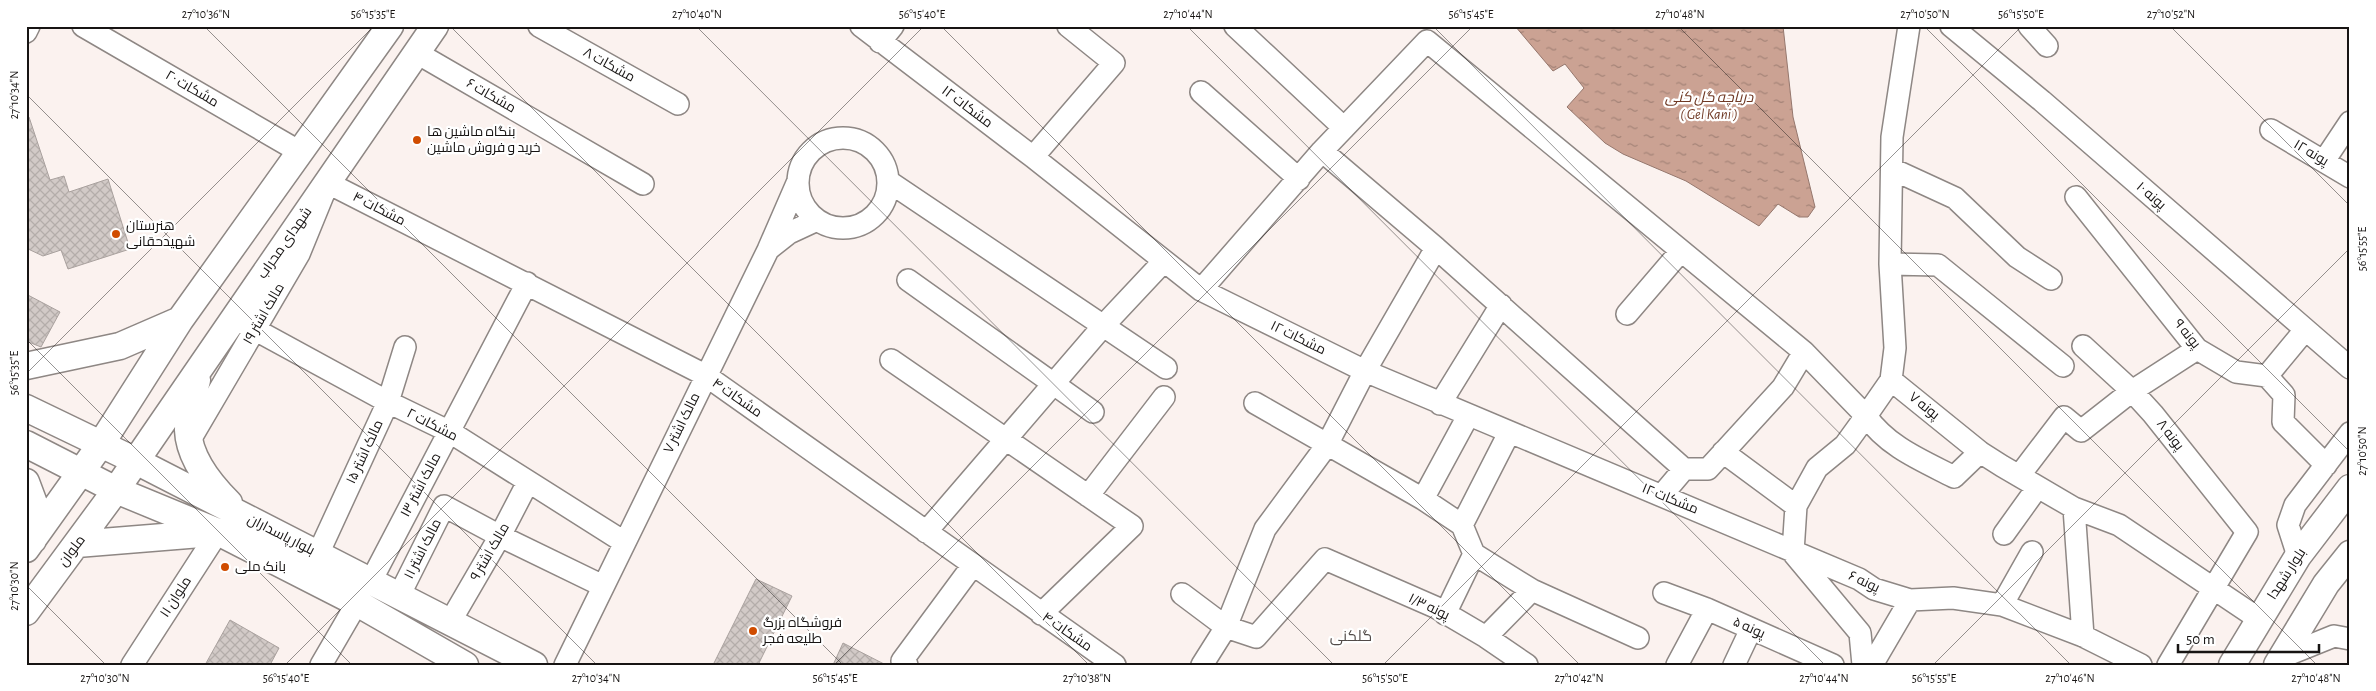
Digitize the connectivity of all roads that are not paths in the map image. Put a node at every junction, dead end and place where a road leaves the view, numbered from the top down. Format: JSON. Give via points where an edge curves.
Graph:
{"nodes":[{"id":1,"x":30,"y":26,"type":"edge"},
{"id":2,"x":84,"y":26,"type":"edge"},
{"id":3,"x":390,"y":26,"type":"edge"},
{"id":4,"x":435,"y":26,"type":"edge"},
{"id":5,"x":539,"y":26,"type":"edge"},
{"id":6,"x":860,"y":26,"type":"edge"},
{"id":7,"x":1068,"y":26,"type":"edge"},
{"id":8,"x":1235,"y":26,"type":"edge"},
{"id":9,"x":1909,"y":26,"type":"edge"},
{"id":10,"x":1951,"y":26,"type":"edge"},
{"id":11,"x":2028,"y":26,"type":"edge"},
{"id":12,"x":26,"y":32,"type":"edge"},
{"id":13,"x":886,"y":34,"type":"edge"},
{"id":14,"x":1423,"y":34,"type":"edge"},
{"id":15,"x":2047,"y":46,"type":"dead end"},
{"id":16,"x":417,"y":53,"type":"junction"},
{"id":17,"x":1202,"y":92,"type":"dead end"},
{"id":18,"x":678,"y":104,"type":"dead end"},
{"id":19,"x":2350,"y":122,"type":"edge"},
{"id":20,"x":1344,"y":128,"type":"junction"},
{"id":21,"x":2271,"y":130,"type":"dead end"},
{"id":22,"x":1322,"y":151,"type":"junction"},
{"id":23,"x":300,"y":152,"type":"junction"},
{"id":24,"x":1033,"y":157,"type":"junction"},
{"id":25,"x":2324,"y":161,"type":"junction"},
{"id":26,"x":1892,"y":170,"type":"junction"},
{"id":27,"x":2350,"y":177,"type":"edge"},
{"id":28,"x":1299,"y":179,"type":"junction"},
{"id":29,"x":798,"y":181,"type":"junction"},
{"id":30,"x":888,"y":181,"type":"junction"},
{"id":31,"x":328,"y":183,"type":"junction"},
{"id":32,"x":643,"y":184,"type":"dead end"},
{"id":33,"x":2076,"y":197,"type":"dead end"},
{"id":34,"x":817,"y":220,"type":"junction"},
{"id":35,"x":1436,"y":248,"type":"junction"},
{"id":36,"x":768,"y":250,"type":"junction"},
{"id":37,"x":1681,"y":251,"type":"junction"},
{"id":38,"x":1164,"y":261,"type":"junction"},
{"id":39,"x":1890,"y":264,"type":"junction"},
{"id":40,"x":2051,"y":279,"type":"dead end"},
{"id":41,"x":908,"y":280,"type":"dead end"},
{"id":42,"x":527,"y":283,"type":"junction"},
{"id":43,"x":1201,"y":290,"type":"junction"},
{"id":44,"x":1501,"y":306,"type":"junction"},
{"id":45,"x":1627,"y":314,"type":"dead end"},
{"id":46,"x":180,"y":320,"type":"junction"},
{"id":47,"x":245,"y":324,"type":"junction"},
{"id":48,"x":1104,"y":325,"type":"junction"},
{"id":49,"x":2305,"y":330,"type":"junction"},
{"id":50,"x":2083,"y":346,"type":"dead end"},
{"id":51,"x":405,"y":347,"type":"dead end"},
{"id":52,"x":2197,"y":349,"type":"junction"},
{"id":53,"x":1804,"y":352,"type":"junction"},
{"id":54,"x":891,"y":360,"type":"dead end"},
{"id":55,"x":26,"y":366,"type":"edge"},
{"id":56,"x":2063,"y":366,"type":"dead end"},
{"id":57,"x":200,"y":368,"type":"junction"},
{"id":58,"x":1166,"y":368,"type":"dead end"},
{"id":59,"x":2350,"y":368,"type":"edge"},
{"id":60,"x":1365,"y":371,"type":"junction"},
{"id":61,"x":705,"y":375,"type":"junction"},
{"id":62,"x":2267,"y":376,"type":"junction"},
{"id":63,"x":1890,"y":380,"type":"junction"},
{"id":64,"x":1054,"y":383,"type":"junction"},
{"id":65,"x":2132,"y":391,"type":"junction"},
{"id":66,"x":1164,"y":397,"type":"dead end"},
{"id":67,"x":388,"y":402,"type":"junction"},
{"id":68,"x":1255,"y":403,"type":"dead end"},
{"id":69,"x":1440,"y":404,"type":"junction"},
{"id":70,"x":26,"y":408,"type":"edge"},
{"id":71,"x":1093,"y":412,"type":"dead end"},
{"id":72,"x":1468,"y":416,"type":"junction"},
{"id":73,"x":1866,"y":416,"type":"junction"},
{"id":74,"x":450,"y":432,"type":"junction"},
{"id":75,"x":1510,"y":433,"type":"junction"},
{"id":76,"x":2350,"y":434,"type":"edge"},
{"id":77,"x":190,"y":440,"type":"junction"},
{"id":78,"x":1006,"y":440,"type":"junction"},
{"id":79,"x":26,"y":444,"type":"edge"},
{"id":80,"x":101,"y":444,"type":"junction"},
{"id":81,"x":1327,"y":445,"type":"junction"},
{"id":82,"x":1723,"y":452,"type":"junction"},
{"id":83,"x":1980,"y":452,"type":"junction"},
{"id":84,"x":136,"y":461,"type":"junction"},
{"id":85,"x":2326,"y":465,"type":"junction"},
{"id":86,"x":1684,"y":469,"type":"junction"},
{"id":87,"x":81,"y":472,"type":"junction"},
{"id":88,"x":2018,"y":476,"type":"junction"},
{"id":89,"x":26,"y":482,"type":"edge"},
{"id":90,"x":528,"y":482,"type":"junction"},
{"id":91,"x":2038,"y":488,"type":"junction"},
{"id":92,"x":2350,"y":488,"type":"edge"},
{"id":93,"x":116,"y":490,"type":"junction"},
{"id":94,"x":1088,"y":496,"type":"junction"},
{"id":95,"x":1662,"y":496,"type":"junction"},
{"id":96,"x":1423,"y":499,"type":"junction"},
{"id":97,"x":1796,"y":506,"type":"junction"},
{"id":98,"x":2074,"y":508,"type":"junction"},
{"id":99,"x":240,"y":514,"type":"junction"},
{"id":100,"x":1462,"y":525,"type":"junction"},
{"id":101,"x":218,"y":532,"type":"junction"},
{"id":102,"x":926,"y":532,"type":"junction"},
{"id":103,"x":2004,"y":534,"type":"dead end"},
{"id":104,"x":500,"y":536,"type":"junction"},
{"id":105,"x":624,"y":542,"type":"junction"},
{"id":106,"x":30,"y":544,"type":"edge"},
{"id":107,"x":77,"y":544,"type":"junction"},
{"id":108,"x":1793,"y":552,"type":"junction"},
{"id":109,"x":2032,"y":552,"type":"dead end"},
{"id":110,"x":318,"y":554,"type":"junction"},
{"id":111,"x":1474,"y":554,"type":"junction"},
{"id":112,"x":2350,"y":554,"type":"edge"},
{"id":113,"x":2298,"y":556,"type":"junction"},
{"id":114,"x":972,"y":565,"type":"junction"},
{"id":115,"x":371,"y":581,"type":"junction"},
{"id":116,"x":603,"y":586,"type":"junction"},
{"id":117,"x":2213,"y":588,"type":"junction"},
{"id":118,"x":1532,"y":590,"type":"junction"},
{"id":119,"x":1664,"y":592,"type":"dead end"},
{"id":120,"x":1182,"y":594,"type":"dead end"},
{"id":121,"x":400,"y":596,"type":"junction"},
{"id":122,"x":1910,"y":600,"type":"junction"},
{"id":123,"x":357,"y":603,"type":"junction"},
{"id":124,"x":2002,"y":605,"type":"junction"},
{"id":125,"x":1707,"y":608,"type":"junction"},
{"id":126,"x":26,"y":612,"type":"edge"},
{"id":127,"x":1041,"y":614,"type":"junction"},
{"id":128,"x":1445,"y":614,"type":"junction"},
{"id":129,"x":2259,"y":619,"type":"junction"},
{"id":130,"x":450,"y":622,"type":"junction"},
{"id":131,"x":1226,"y":627,"type":"junction"},
{"id":132,"x":1751,"y":629,"type":"junction"},
{"id":133,"x":2083,"y":636,"type":"junction"},
{"id":134,"x":1486,"y":637,"type":"junction"},
{"id":135,"x":1638,"y":638,"type":"dead end"},
{"id":136,"x":2350,"y":639,"type":"edge"},
{"id":137,"x":2285,"y":662,"type":"edge"},
{"id":138,"x":135,"y":664,"type":"edge"},
{"id":139,"x":321,"y":665,"type":"edge"},
{"id":140,"x":465,"y":665,"type":"edge"},
{"id":141,"x":534,"y":665,"type":"edge"},
{"id":142,"x":565,"y":665,"type":"edge"},
{"id":143,"x":908,"y":665,"type":"edge"},
{"id":144,"x":1115,"y":665,"type":"edge"},
{"id":145,"x":1202,"y":665,"type":"edge"},
{"id":146,"x":1527,"y":665,"type":"edge"},
{"id":147,"x":1677,"y":665,"type":"edge"},
{"id":148,"x":1734,"y":665,"type":"edge"},
{"id":149,"x":1833,"y":665,"type":"edge"},
{"id":150,"x":1863,"y":665,"type":"edge"},
{"id":151,"x":1872,"y":665,"type":"edge"},
{"id":152,"x":2141,"y":665,"type":"edge"},
{"id":153,"x":2168,"y":665,"type":"edge"},
{"id":154,"x":2232,"y":665,"type":"edge"}],
"edges":[{"from":1,"to":12,"type":"street"},
{"from":2,"to":23,"type":"street","name":"مشکات ۲۰"},
{"from":3,"to":23,"type":"main road"},
{"from":4,"to":16,"type":"main road","name":"شهدای محراب"},
{"from":5,"to":18,"type":"street","name":"مشکات ۸"},
{"from":6,"to":13,"type":"street","name":"مشکات ۱۲"},
{"from":7,"to":24,"type":"street","via":[[1114,63]]},
{"from":8,"to":20,"type":"street"},
{"from":9,"to":26,"type":"street","via":[[1892,137]]},
{"from":10,"to":49,"type":"street","name":"پونه ۱۰"},
{"from":11,"to":15,"type":"street"},
{"from":13,"to":24,"type":"street","name":"مشکات ۱۲"},
{"from":14,"to":20,"type":"street"},
{"from":14,"to":37,"type":"street"},
{"from":16,"to":31,"type":"main road","name":"شهدای محراب"},
{"from":16,"to":32,"type":"street","name":"مشکات ۶"},
{"from":17,"to":28,"type":"street"},
{"from":19,"to":25,"type":"street"},
{"from":20,"to":22,"type":"street"},
{"from":21,"to":25,"type":"street","name":"پونه ۱۲"},
{"from":22,"to":28,"type":"street"},
{"from":22,"to":35,"type":"street"},
{"from":23,"to":46,"type":"main road"},
{"from":24,"to":38,"type":"street","name":"مشکات ۱۲"},
{"from":25,"to":27,"type":"street","name":"پونه ۱۲"},
{"from":26,"to":39,"type":"street"},
{"from":26,"to":40,"type":"street","via":[[1955,198],[2017,257]]},
{"from":28,"to":43,"type":"street"},
{"from":29,"to":30,"type":"street","via":[[801,166],[814,149],[834,139],[848,138],[875,150],[884,162]]},
{"from":29,"to":34,"type":"street","via":[[806,209]]},
{"from":29,"to":36,"type":"street","name":"مالک اشتر ۷"},
{"from":30,"to":34,"type":"street","via":[[883,206],[873,218],[845,228],[830,227]]},
{"from":30,"to":48,"type":"street"},
{"from":31,"to":42,"type":"street","name":"مشکات ۴"},
{"from":31,"to":47,"type":"main road","name":"شهدای محراب"},
{"from":33,"to":52,"type":"street","name":"پونه ۹"},
{"from":34,"to":36,"type":"street","via":[[789,233]]},
{"from":35,"to":44,"type":"street"},
{"from":35,"to":60,"type":"street"},
{"from":36,"to":61,"type":"street","name":"مالک اشتر ۷"},
{"from":37,"to":45,"type":"street"},
{"from":37,"to":53,"type":"street"},
{"from":38,"to":43,"type":"street","name":"مشکات ۱۲"},
{"from":38,"to":48,"type":"street"},
{"from":39,"to":56,"type":"street","via":[[1938,265]]},
{"from":39,"to":63,"type":"street","via":[[1895,348]]},
{"from":41,"to":64,"type":"street"},
{"from":42,"to":61,"type":"street","name":"مشکات ۴"},
{"from":42,"to":74,"type":"street","name":"مالک اشتر ۱۳"},
{"from":43,"to":60,"type":"street","name":"مشکات ۱۲"},
{"from":44,"to":69,"type":"street"},
{"from":44,"to":86,"type":"street"},
{"from":46,"to":55,"type":"main road","via":[[120,346]]},
{"from":46,"to":80,"type":"main road"},
{"from":47,"to":57,"type":"main road","name":"شهدای محراب"},
{"from":47,"to":67,"type":"street","name":"مشکات ۲"},
{"from":47,"to":77,"type":"street","name":"مالک اشتر ۱۹"},
{"from":48,"to":58,"type":"street"},
{"from":48,"to":64,"type":"street"},
{"from":49,"to":59,"type":"street","name":"پونه ۱۰"},
{"from":49,"to":62,"type":"street"},
{"from":50,"to":65,"type":"street","name":"پونه ۸"},
{"from":51,"to":67,"type":"street","name":"مالک اشتر ۱۵"},
{"from":52,"to":62,"type":"street","name":"پونه ۹","via":[[2236,372]]},
{"from":52,"to":65,"type":"street"},
{"from":53,"to":73,"type":"street"},
{"from":53,"to":82,"type":"street","via":[[1783,388]]},
{"from":54,"to":78,"type":"street"},
{"from":57,"to":77,"type":"main road","via":[[190,409]]},
{"from":57,"to":84,"type":"main road","name":"شهدای محراب"},
{"from":60,"to":69,"type":"street","name":"مشکات ۱۲"},
{"from":60,"to":81,"type":"street"},
{"from":61,"to":102,"type":"street","name":"مشکات ۴"},
{"from":61,"to":105,"type":"street","name":"مالک اشتر ۷"},
{"from":62,"to":85,"type":"street","via":[[2284,395],[2283,422]]},
{"from":63,"to":73,"type":"street"},
{"from":63,"to":83,"type":"street","name":"پونه ۷"},
{"from":64,"to":71,"type":"street"},
{"from":64,"to":78,"type":"street"},
{"from":65,"to":88,"type":"street","via":[[2081,431],[2064,417]]},
{"from":65,"to":117,"type":"street","name":"پونه ۸","via":[[2247,532]]},
{"from":66,"to":94,"type":"street"},
{"from":67,"to":74,"type":"street","name":"مشکات ۲"},
{"from":67,"to":110,"type":"street","name":"مالک اشتر ۱۵"},
{"from":68,"to":81,"type":"street"},
{"from":69,"to":72,"type":"street","name":"مشکات ۱۲"},
{"from":70,"to":80,"type":"main road","name":"بلوار پاسداران"},
{"from":72,"to":75,"type":"street","name":"مشکات ۱۲"},
{"from":72,"to":96,"type":"street"},
{"from":73,"to":83,"type":"street","via":[[1876,430],[1896,447],[1954,477]]},
{"from":73,"to":97,"type":"street","via":[[1845,445],[1817,468]]},
{"from":74,"to":90,"type":"street","name":"مشکات ۲"},
{"from":74,"to":115,"type":"street","name":"مالک اشتر ۱۳"},
{"from":75,"to":95,"type":"street","name":"مشکات ۱۲"},
{"from":75,"to":100,"type":"street"},
{"from":76,"to":85,"type":"street"},
{"from":77,"to":99,"type":"main road","via":[[198,465],[212,486]]},
{"from":78,"to":94,"type":"street"},
{"from":78,"to":102,"type":"street"},
{"from":79,"to":87,"type":"main road","name":"بلوار پاسداران"},
{"from":80,"to":84,"type":"main road","name":"بلوار پاسداران"},
{"from":80,"to":87,"type":"main road"},
{"from":81,"to":96,"type":"street"},
{"from":81,"to":131,"type":"street","via":[[1265,529]]},
{"from":82,"to":86,"type":"street","via":[[1708,469]]},
{"from":82,"to":97,"type":"street"},
{"from":83,"to":88,"type":"street","name":"پونه ۷"},
{"from":84,"to":93,"type":"main road","name":"ملوان"},
{"from":84,"to":99,"type":"main road","name":"بلوار پاسداران"},
{"from":85,"to":113,"type":"street","via":[[2295,505],[2288,525]]},
{"from":86,"to":95,"type":"street"},
{"from":87,"to":93,"type":"main road","name":"بلوار پاسداران"},
{"from":87,"to":106,"type":"main road"},
{"from":88,"to":91,"type":"street","name":"پونه ۷"},
{"from":89,"to":106,"type":"main road","via":[[35,506]]},
{"from":90,"to":104,"type":"street","name":"مالک اشتر ۹"},
{"from":90,"to":105,"type":"street","name":"مشکات ۲"},
{"from":91,"to":98,"type":"street","name":"پونه ۷"},
{"from":91,"to":103,"type":"street"},
{"from":92,"to":113,"type":"main road","name":"بلوار شهدا"},
{"from":93,"to":101,"type":"main road","name":"بلوار پاسداران"},
{"from":93,"to":107,"type":"main road","name":"ملوان"},
{"from":94,"to":127,"type":"street","via":[[1132,526]]},
{"from":95,"to":108,"type":"street","name":"مشکات ۱۲"},
{"from":96,"to":100,"type":"street"},
{"from":97,"to":108,"type":"street"},
{"from":98,"to":117,"type":"street","name":"پونه ۷","via":[[2119,525]]},
{"from":98,"to":133,"type":"street"},
{"from":99,"to":110,"type":"main road","name":"بلوار پاسداران"},
{"from":100,"to":111,"type":"street"},
{"from":101,"to":107,"type":"main road"},
{"from":101,"to":123,"type":"main road","name":"بلوار پاسداران"},
{"from":101,"to":138,"type":"street","name":"ملوان ۱۱"},
{"from":102,"to":114,"type":"street","name":"مشکات ۴"},
{"from":104,"to":116,"type":"street"},
{"from":104,"to":121,"type":"street","name":"مالک اشتر ۱۱","via":[[444,506]]},
{"from":104,"to":130,"type":"street","name":"مالک اشتر ۹"},
{"from":105,"to":116,"type":"street","name":"مالک اشتر ۷"},
{"from":107,"to":126,"type":"main road","name":"ملوان"},
{"from":108,"to":122,"type":"street","name":"پونه ۶","via":[[1859,579],[1874,589]]},
{"from":108,"to":150,"type":"street","via":[[1860,633]]},
{"from":109,"to":124,"type":"street"},
{"from":110,"to":115,"type":"main road","name":"بلوار پاسداران"},
{"from":111,"to":118,"type":"street"},
{"from":111,"to":128,"type":"street"},
{"from":112,"to":137,"type":"main road","via":[[2326,584]]},
{"from":113,"to":129,"type":"main road","name":"بلوار شهدا"},
{"from":114,"to":127,"type":"street","name":"مشکات ۴"},
{"from":114,"to":143,"type":"street","via":[[902,661]]},
{"from":115,"to":121,"type":"main road","name":"بلوار پاسداران"},
{"from":116,"to":142,"type":"street","name":"مالک اشتر ۷"},
{"from":117,"to":129,"type":"street","name":"پونه ۷"},
{"from":117,"to":153,"type":"street"},
{"from":118,"to":134,"type":"street"},
{"from":118,"to":135,"type":"street"},
{"from":119,"to":125,"type":"street","name":"پونه ۵"},
{"from":120,"to":131,"type":"street"},
{"from":121,"to":130,"type":"main road","name":"بلوار پاسداران"},
{"from":122,"to":124,"type":"street","name":"پونه ۶","via":[[1953,598]]},
{"from":122,"to":151,"type":"street"},
{"from":123,"to":139,"type":"street"},
{"from":123,"to":140,"type":"main road","name":"بلوار پاسداران"},
{"from":124,"to":133,"type":"street","name":"پونه ۶"},
{"from":125,"to":132,"type":"street","name":"پونه ۵"},
{"from":125,"to":147,"type":"street"},
{"from":127,"to":144,"type":"street","name":"مشکات ۴"},
{"from":128,"to":131,"type":"street","name":"پونه ۱/۳","via":[[1325,559],[1256,637]]},
{"from":128,"to":134,"type":"street","name":"پونه ۱/۳"},
{"from":129,"to":154,"type":"main road","name":"بلوار شهدا"},
{"from":130,"to":141,"type":"main road","name":"بلوار پاسداران"},
{"from":131,"to":145,"type":"street"},
{"from":132,"to":148,"type":"street"},
{"from":132,"to":149,"type":"street","name":"پونه ۵"},
{"from":133,"to":152,"type":"street","name":"پونه ۶"},
{"from":134,"to":146,"type":"street","name":"پونه ۱/۳"},
{"from":136,"to":137,"type":"street","via":[[2334,636]]}]}
